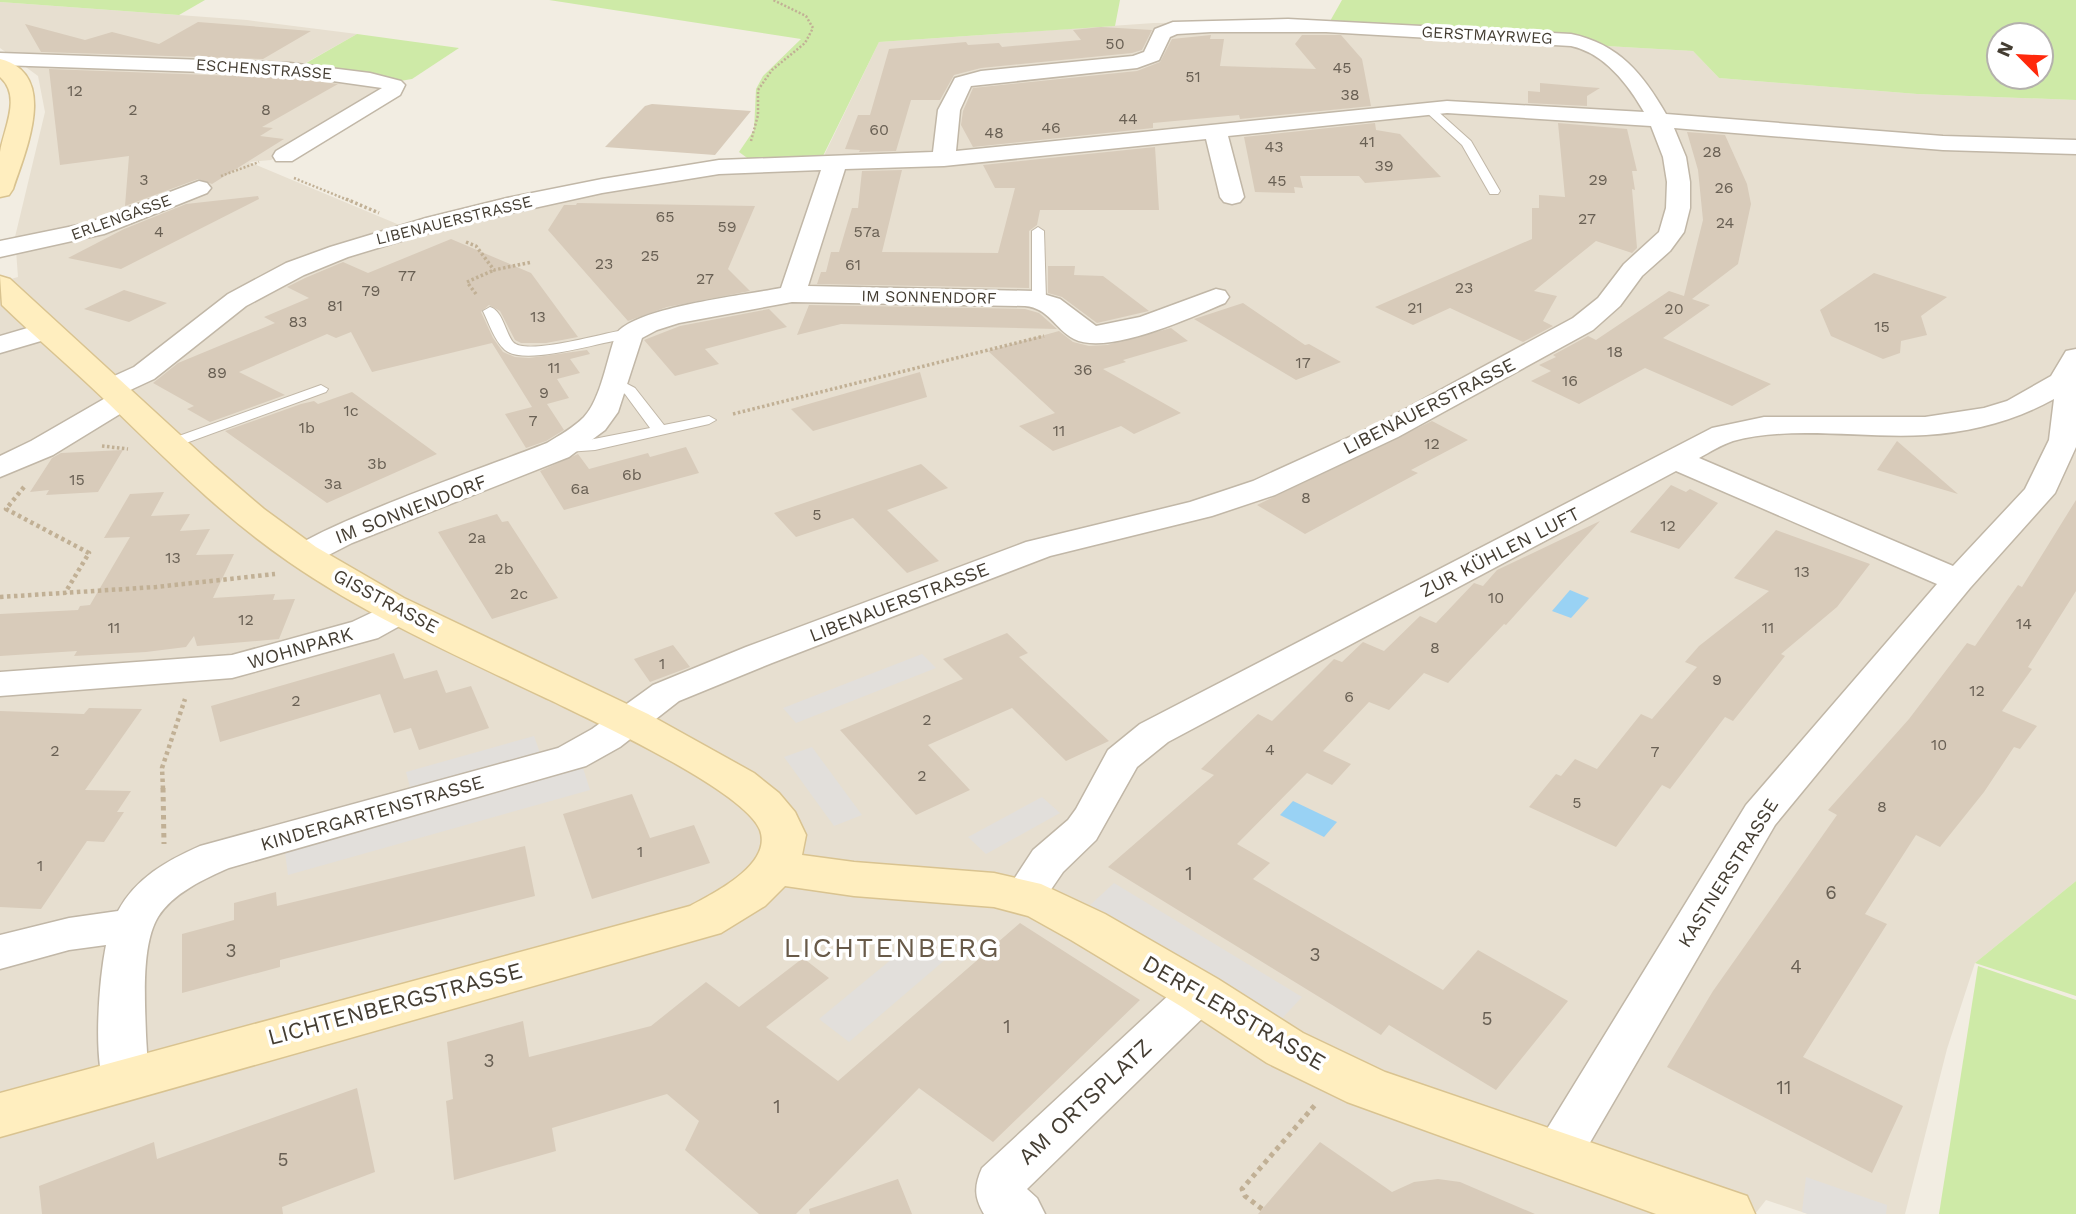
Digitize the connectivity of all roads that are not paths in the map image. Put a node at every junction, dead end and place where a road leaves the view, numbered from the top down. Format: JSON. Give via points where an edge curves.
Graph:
{"nodes":[{"id":1,"x":0,"y":59,"type":"edge"},
{"id":2,"x":0,"y":66,"type":"edge"},
{"id":3,"x":1429,"y":109,"type":"junction"},
{"id":4,"x":1659,"y":120,"type":"junction"},
{"id":5,"x":1215,"y":131,"type":"junction"},
{"id":6,"x":2076,"y":147,"type":"edge"},
{"id":7,"x":944,"y":159,"type":"junction"},
{"id":8,"x":835,"y":164,"type":"junction"},
{"id":9,"x":281,"y":167,"type":"road end"},
{"id":10,"x":199,"y":188,"type":"road end"},
{"id":11,"x":0,"y":189,"type":"edge"},
{"id":12,"x":1494,"y":191,"type":"dead end"},
{"id":13,"x":1232,"y":197,"type":"dead end"},
{"id":14,"x":1038,"y":231,"type":"dead end"},
{"id":15,"x":0,"y":249,"type":"edge"},
{"id":16,"x":0,"y":285,"type":"edge"},
{"id":17,"x":792,"y":294,"type":"junction"},
{"id":18,"x":1216,"y":297,"type":"dead end"},
{"id":19,"x":1039,"y":299,"type":"junction"},
{"id":20,"x":490,"y":311,"type":"road end"},
{"id":21,"x":48,"y":330,"type":"junction"},
{"id":22,"x":630,"y":334,"type":"junction"},
{"id":23,"x":0,"y":345,"type":"edge"},
{"id":24,"x":2069,"y":369,"type":"edge"},
{"id":25,"x":616,"y":382,"type":"junction"},
{"id":26,"x":321,"y":389,"type":"dead end"},
{"id":27,"x":117,"y":394,"type":"junction"},
{"id":28,"x":709,"y":420,"type":"road end"},
{"id":29,"x":660,"y":431,"type":"junction"},
{"id":30,"x":2070,"y":441,"type":"edge"},
{"id":31,"x":168,"y":442,"type":"junction"},
{"id":32,"x":558,"y":450,"type":"junction"},
{"id":33,"x":1676,"y":459,"type":"junction"},
{"id":34,"x":0,"y":468,"type":"edge"},
{"id":35,"x":308,"y":557,"type":"junction"},
{"id":36,"x":1958,"y":581,"type":"junction"},
{"id":37,"x":402,"y":611,"type":"junction"},
{"id":38,"x":0,"y":684,"type":"edge"},
{"id":39,"x":627,"y":721,"type":"junction"},
{"id":40,"x":775,"y":868,"type":"junction"},
{"id":41,"x":1024,"y":896,"type":"junction"},
{"id":42,"x":132,"y":925,"type":"junction"},
{"id":43,"x":0,"y":952,"type":"edge"},
{"id":44,"x":1200,"y":993,"type":"junction"},
{"id":45,"x":124,"y":1079,"type":"junction"},
{"id":46,"x":0,"y":1115,"type":"edge"},
{"id":47,"x":1556,"y":1155,"type":"junction"},
{"id":48,"x":1019,"y":1214,"type":"edge"},
{"id":49,"x":1727,"y":1214,"type":"edge"}],
"edges":[{"from":1,"to":9,"type":"street","name":"ESCHENSTRASSE","via":[[290,69],[394,85],[393,91]]},
{"from":2,"to":11,"type":"street","via":[[16,79],[23,109]]},
{"from":3,"to":4,"type":"street","name":"LIBENAUERSTRASSE","via":[[1505,109]]},
{"from":3,"to":5,"type":"street","name":"LIBENAUERSTRASSE"},
{"from":3,"to":12,"type":"lane","via":[[1467,143]]},
{"from":4,"to":6,"type":"street","via":[[1943,143]]},
{"from":4,"to":7,"type":"street","name":"GERSTMAYRWEG","via":[[1637,85],[1609,58],[1593,46],[1571,40],[1326,26],[1199,26],[1162,33],[1152,57],[1137,62],[962,82],[949,110]]},
{"from":4,"to":39,"type":"street","name":"LIBENAUERSTRASSE","via":[[1679,167],[1679,199],[1669,237],[1633,270],[1611,301],[1583,324],[1387,431],[1264,488],[1201,509],[1038,549],[693,681],[666,693]]},
{"from":5,"to":7,"type":"street","name":"LIBENAUERSTRASSE"},
{"from":5,"to":13,"type":"street"},
{"from":7,"to":8,"type":"street","name":"LIBENAUERSTRASSE"},
{"from":8,"to":17,"type":"street"},
{"from":8,"to":27,"type":"street","name":"LIBENAUERSTRASSE","via":[[737,166],[593,188],[425,226],[338,252],[260,287],[218,313]]},
{"from":10,"to":15,"type":"street","name":"ERLENGASSE","via":[[95,229]]},
{"from":14,"to":19,"type":"lane"},
{"from":16,"to":21,"type":"street","name":"GISSTRASSE"},
{"from":17,"to":19,"type":"street","name":"IM SONNENDORF"},
{"from":17,"to":22,"type":"street","name":"IM SONNENDORF","via":[[675,316]]},
{"from":18,"to":19,"type":"street","via":[[1113,332],[1092,334],[1081,331],[1054,305]]},
{"from":20,"to":22,"type":"lane","name":"IM SONNENDORF","via":[[510,348],[518,352]]},
{"from":21,"to":23,"type":"street"},
{"from":21,"to":27,"type":"street","name":"GISSTRASSE"},
{"from":22,"to":25,"type":"street","name":"IM SONNENDORF"},
{"from":24,"to":30,"type":"street","name":"KASTNERSTRASSE"},
{"from":24,"to":33,"type":"street","name":"ZUR KÜHLEN LUFT","via":[[2017,407],[1991,416],[1925,426],[1764,426],[1724,434]]},
{"from":25,"to":29,"type":"lane","via":[[630,391]]},
{"from":25,"to":32,"type":"street","name":"IM SONNENDORF","via":[[604,414]]},
{"from":26,"to":31,"type":"lane"},
{"from":27,"to":31,"type":"street","name":"GISSTRASSE"},
{"from":27,"to":34,"type":"street","name":"LIBENAUERSTRASSE","via":[[42,448]]},
{"from":28,"to":29,"type":"lane","name":"IM SONNENDORF"},
{"from":29,"to":32,"type":"lane","name":"IM SONNENDORF"},
{"from":30,"to":36,"type":"street","name":"KASTNERSTRASSE","via":[[2039,493]]},
{"from":31,"to":35,"type":"street","name":"GISSTRASSE","via":[[228,498]]},
{"from":32,"to":35,"type":"street","name":"IM SONNENDORF","via":[[340,536]]},
{"from":33,"to":36,"type":"street"},
{"from":33,"to":41,"type":"street","name":"ZUR KÜHLEN LUFT","via":[[1154,733],[1122,759],[1092,817],[1048,861]]},
{"from":35,"to":37,"type":"street","name":"GISSTRASSE"},
{"from":36,"to":47,"type":"street","name":"KASTNERSTRASSE","via":[[1760,815]]},
{"from":37,"to":38,"type":"street","name":"WOHNPARK","via":[[341,637],[232,666]]},
{"from":37,"to":39,"type":"street","name":"GISSTRASSE"},
{"from":39,"to":40,"type":"street","name":"GISSTRASSE","via":[[708,765],[768,806],[781,825],[784,843]]},
{"from":39,"to":42,"type":"street","name":"KINDERGARTENSTRASSE","via":[[572,757],[215,857],[177,876],[150,897]]},
{"from":40,"to":41,"type":"street","name":"DERFLERSTRASSE"},
{"from":40,"to":45,"type":"street","name":"LICHTENBERGSTRASSE","via":[[751,894],[704,920]]},
{"from":41,"to":44,"type":"street","name":"DERFLERSTRASSE","via":[[1066,915]]},
{"from":42,"to":43,"type":"street","via":[[69,934]]},
{"from":42,"to":45,"type":"street","name":"KINDERGARTENSTRASSE","via":[[123,1021]]},
{"from":44,"to":47,"type":"street","name":"DERFLERSTRASSE","via":[[1285,1048],[1366,1087]]},
{"from":44,"to":48,"type":"street","name":"AM ORTSPLATZ","via":[[1000,1182],[1001,1197]]},
{"from":45,"to":46,"type":"street","name":"LICHTENBERGSTRASSE"},
{"from":47,"to":49,"type":"street","name":"DERFLERSTRASSE"}]}
